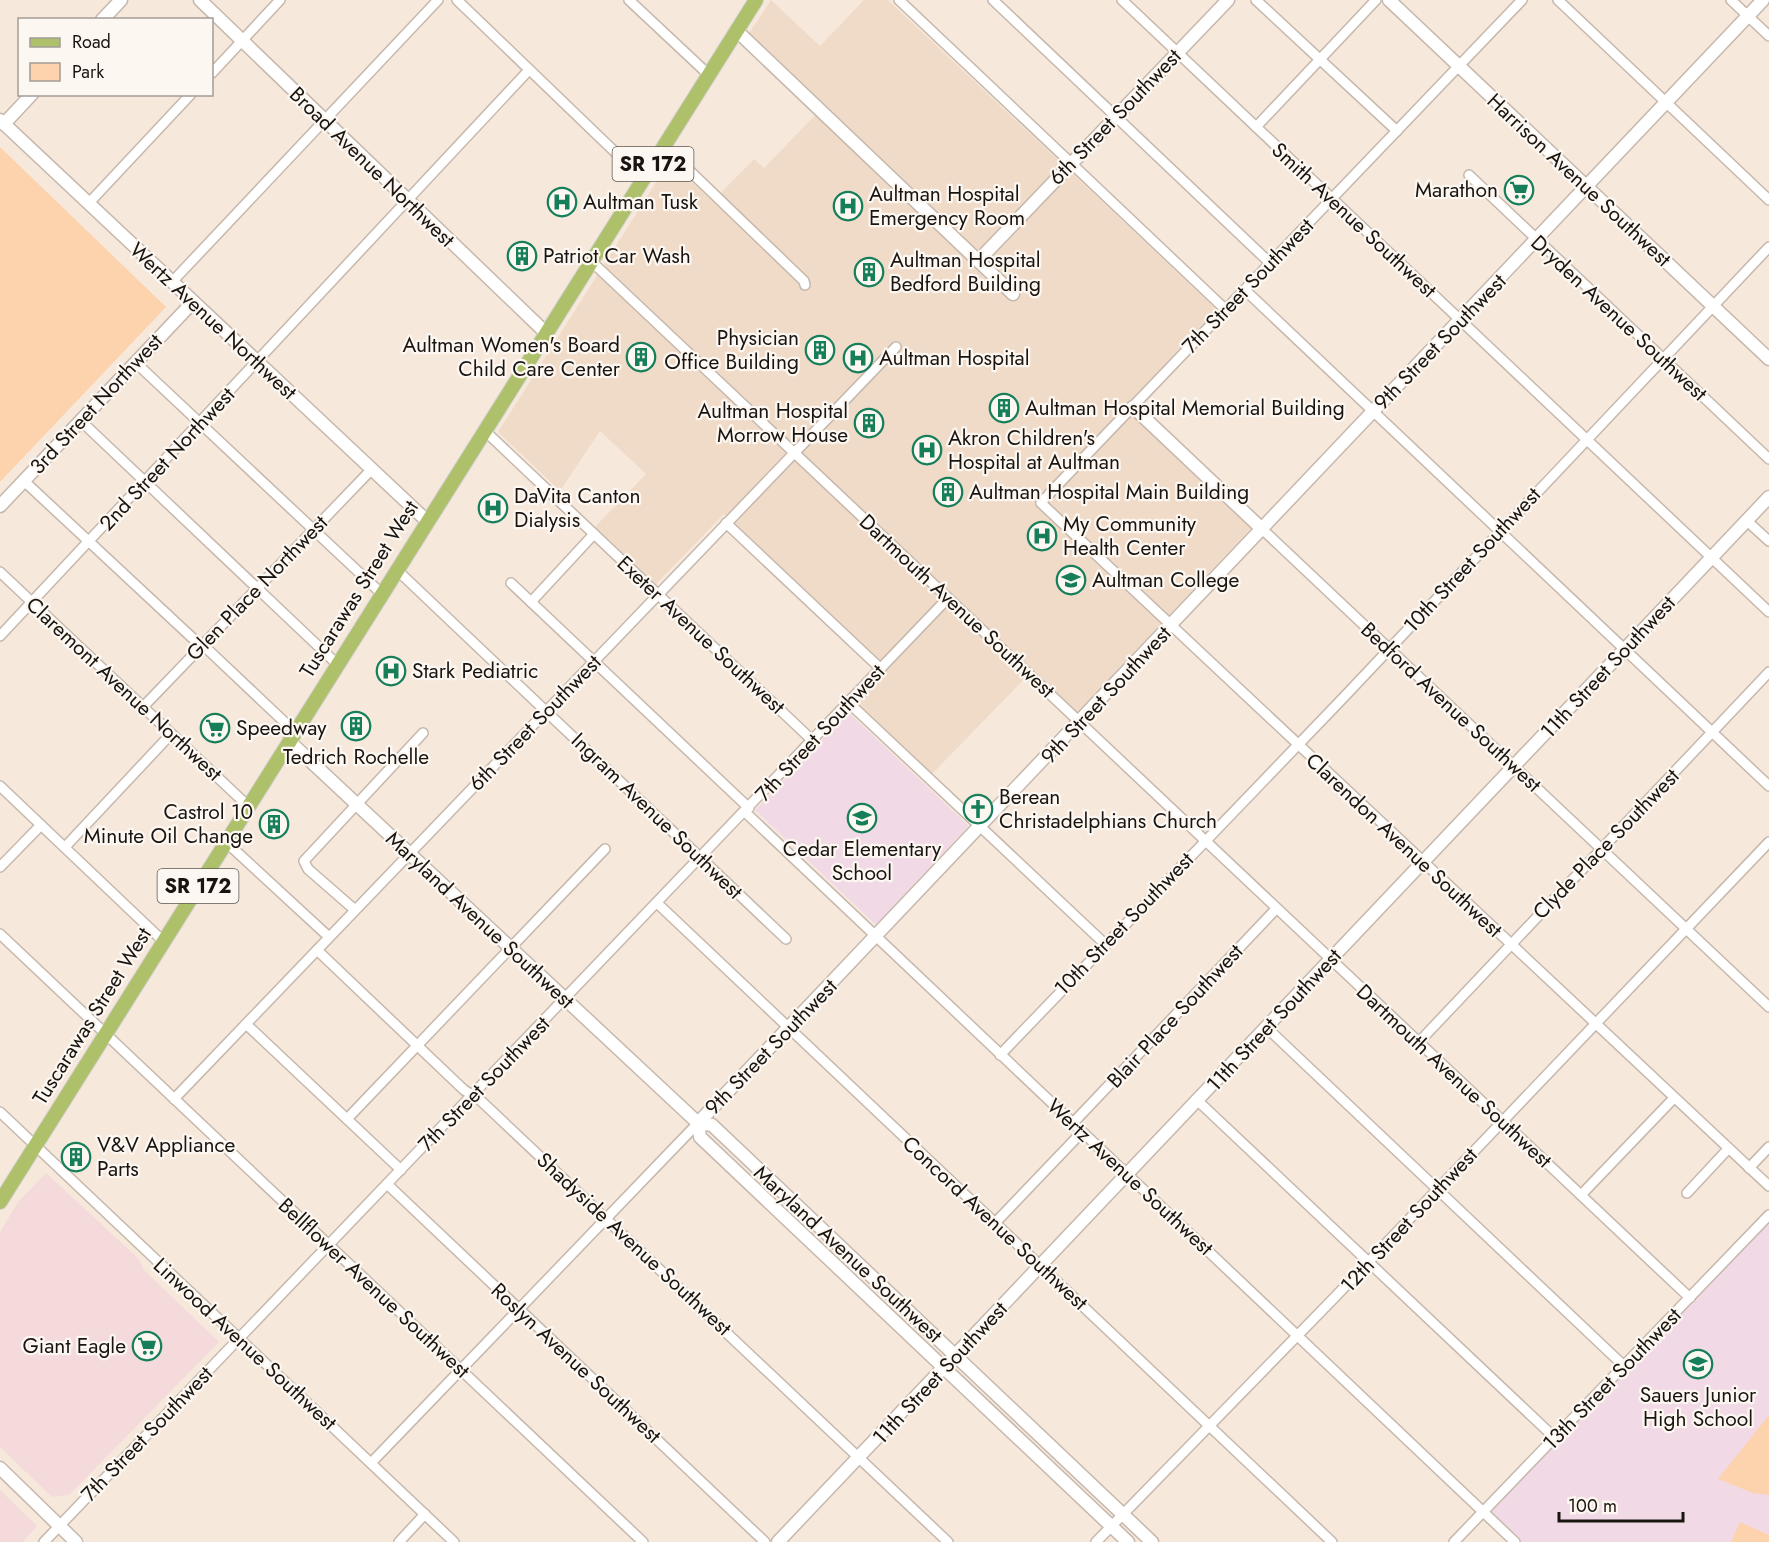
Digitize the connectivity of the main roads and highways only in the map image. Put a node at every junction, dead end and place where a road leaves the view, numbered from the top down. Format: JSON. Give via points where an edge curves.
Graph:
{"nodes":[{"id":1,"x":756,"y":0,"type":"edge"},
{"id":2,"x":0,"y":1202,"type":"edge"}],
"edges":[{"from":1,"to":2,"type":"main road","name":"Tuscarawas Street West","number":"SR 172"}]}
